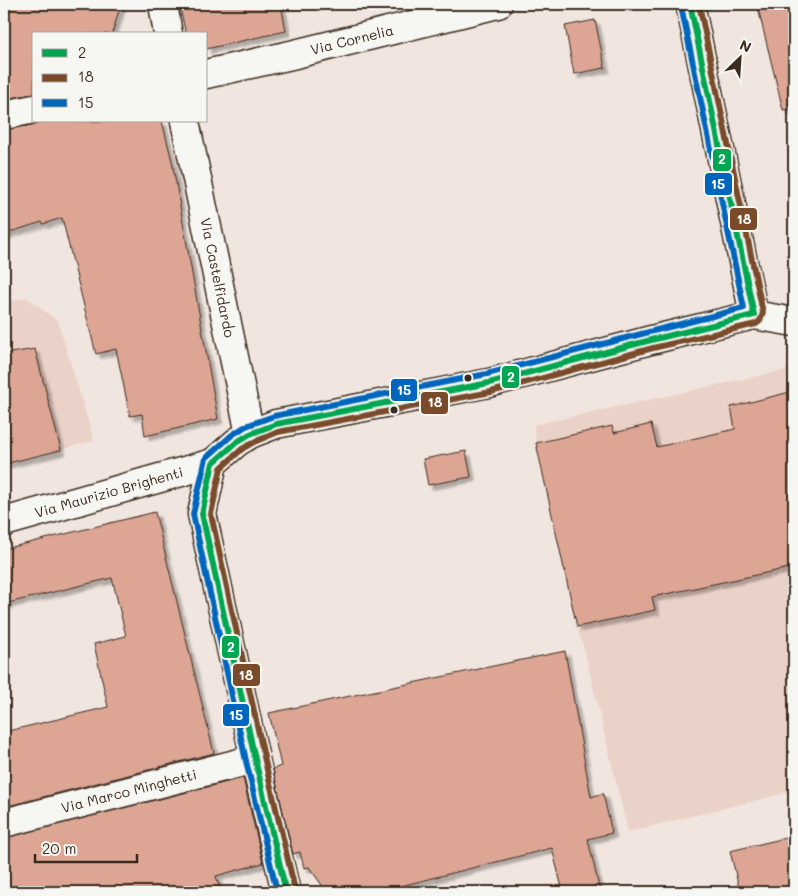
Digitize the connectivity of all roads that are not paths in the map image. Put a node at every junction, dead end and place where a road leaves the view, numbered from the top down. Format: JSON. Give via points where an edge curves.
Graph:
{"nodes":[{"id":1,"x":163,"y":4,"type":"edge"},
{"id":2,"x":498,"y":4,"type":"edge"},
{"id":3,"x":690,"y":4,"type":"edge"},
{"id":4,"x":168,"y":32,"type":"edge"},
{"id":5,"x":208,"y":74,"type":"edge"},
{"id":6,"x":32,"y":109,"type":"edge"},
{"id":7,"x":4,"y":115,"type":"edge"},
{"id":8,"x":185,"y":122,"type":"edge"},
{"id":9,"x":754,"y":315,"type":"junction"},
{"id":10,"x":794,"y":322,"type":"edge"},
{"id":11,"x":244,"y":438,"type":"junction"},
{"id":12,"x":213,"y":463,"type":"junction"},
{"id":13,"x":4,"y":522,"type":"edge"},
{"id":14,"x":255,"y":759,"type":"junction"},
{"id":15,"x":4,"y":823,"type":"edge"},
{"id":16,"x":286,"y":892,"type":"edge"}],
"edges":[{"from":1,"to":4,"type":"street"},
{"from":2,"to":5,"type":"street","name":"Via Cornelia"},
{"from":3,"to":9,"type":"street"},
{"from":6,"to":7,"type":"street"},
{"from":8,"to":11,"type":"street","name":"Via Castelfidardo"},
{"from":9,"to":10,"type":"street"},
{"from":9,"to":11,"type":"street","via":[[489,383],[276,424]]},
{"from":11,"to":12,"type":"street"},
{"from":12,"to":13,"type":"street","name":"Via Maurizio Brighenti"},
{"from":12,"to":14,"type":"street","via":[[202,514]]},
{"from":14,"to":15,"type":"street","name":"Via Marco Minghetti"},
{"from":14,"to":16,"type":"street"}]}
